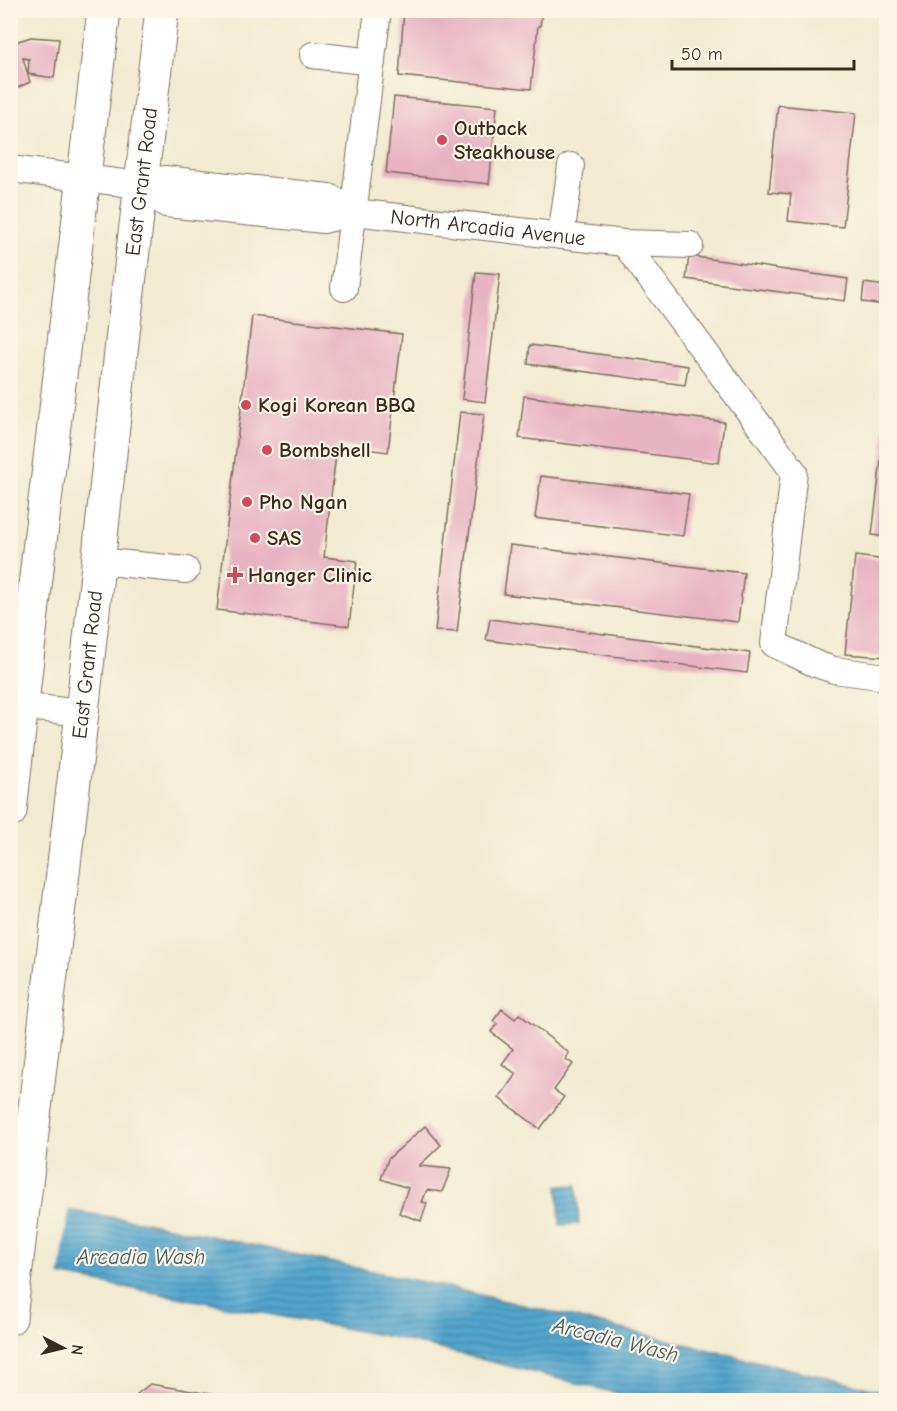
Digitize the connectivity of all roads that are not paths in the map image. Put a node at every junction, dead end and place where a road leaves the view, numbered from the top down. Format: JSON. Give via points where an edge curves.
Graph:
{"nodes":[{"id":1,"x":104,"y":10,"type":"edge"},
{"id":2,"x":162,"y":10,"type":"edge"},
{"id":3,"x":378,"y":10,"type":"edge"},
{"id":4,"x":313,"y":55,"type":"dead end"},
{"id":5,"x":372,"y":62,"type":"junction"},
{"id":6,"x":571,"y":166,"type":"dead end"},
{"id":7,"x":10,"y":169,"type":"edge"},
{"id":8,"x":83,"y":178,"type":"junction"},
{"id":9,"x":141,"y":185,"type":"junction"},
{"id":10,"x":354,"y":212,"type":"junction"},
{"id":11,"x":561,"y":237,"type":"junction"},
{"id":12,"x":624,"y":243,"type":"junction"},
{"id":13,"x":690,"y":245,"type":"dead end"},
{"id":14,"x":344,"y":288,"type":"dead end"},
{"id":15,"x":98,"y":561,"type":"junction"},
{"id":16,"x":186,"y":570,"type":"dead end"},
{"id":17,"x":886,"y":677,"type":"edge"},
{"id":18,"x":16,"y":706,"type":"edge"},
{"id":19,"x":82,"y":713,"type":"junction"},
{"id":20,"x":10,"y":811,"type":"edge"},
{"id":21,"x":10,"y":1318,"type":"edge"}],
"edges":[{"from":1,"to":8,"type":"main road"},
{"from":2,"to":9,"type":"main road","name":"East Grant Road"},
{"from":3,"to":5,"type":"street"},
{"from":4,"to":5,"type":"street"},
{"from":5,"to":10,"type":"street"},
{"from":6,"to":11,"type":"street"},
{"from":7,"to":8,"type":"street"},
{"from":8,"to":9,"type":"street"},
{"from":8,"to":18,"type":"main road","via":[[40,542]]},
{"from":9,"to":10,"type":"street","name":"North Arcadia Avenue","via":[[166,204],[324,220]]},
{"from":9,"to":15,"type":"main road","name":"East Grant Road"},
{"from":10,"to":11,"type":"street","name":"North Arcadia Avenue"},
{"from":10,"to":14,"type":"street"},
{"from":11,"to":12,"type":"street","name":"North Arcadia Avenue"},
{"from":12,"to":13,"type":"street","name":"North Arcadia Avenue"},
{"from":12,"to":17,"type":"street","via":[[794,472],[774,644],[834,670]]},
{"from":15,"to":16,"type":"street"},
{"from":15,"to":19,"type":"main road","name":"East Grant Road"},
{"from":18,"to":19,"type":"street"},
{"from":18,"to":20,"type":"main road"},
{"from":19,"to":21,"type":"main road","name":"East Grant Road"}]}
